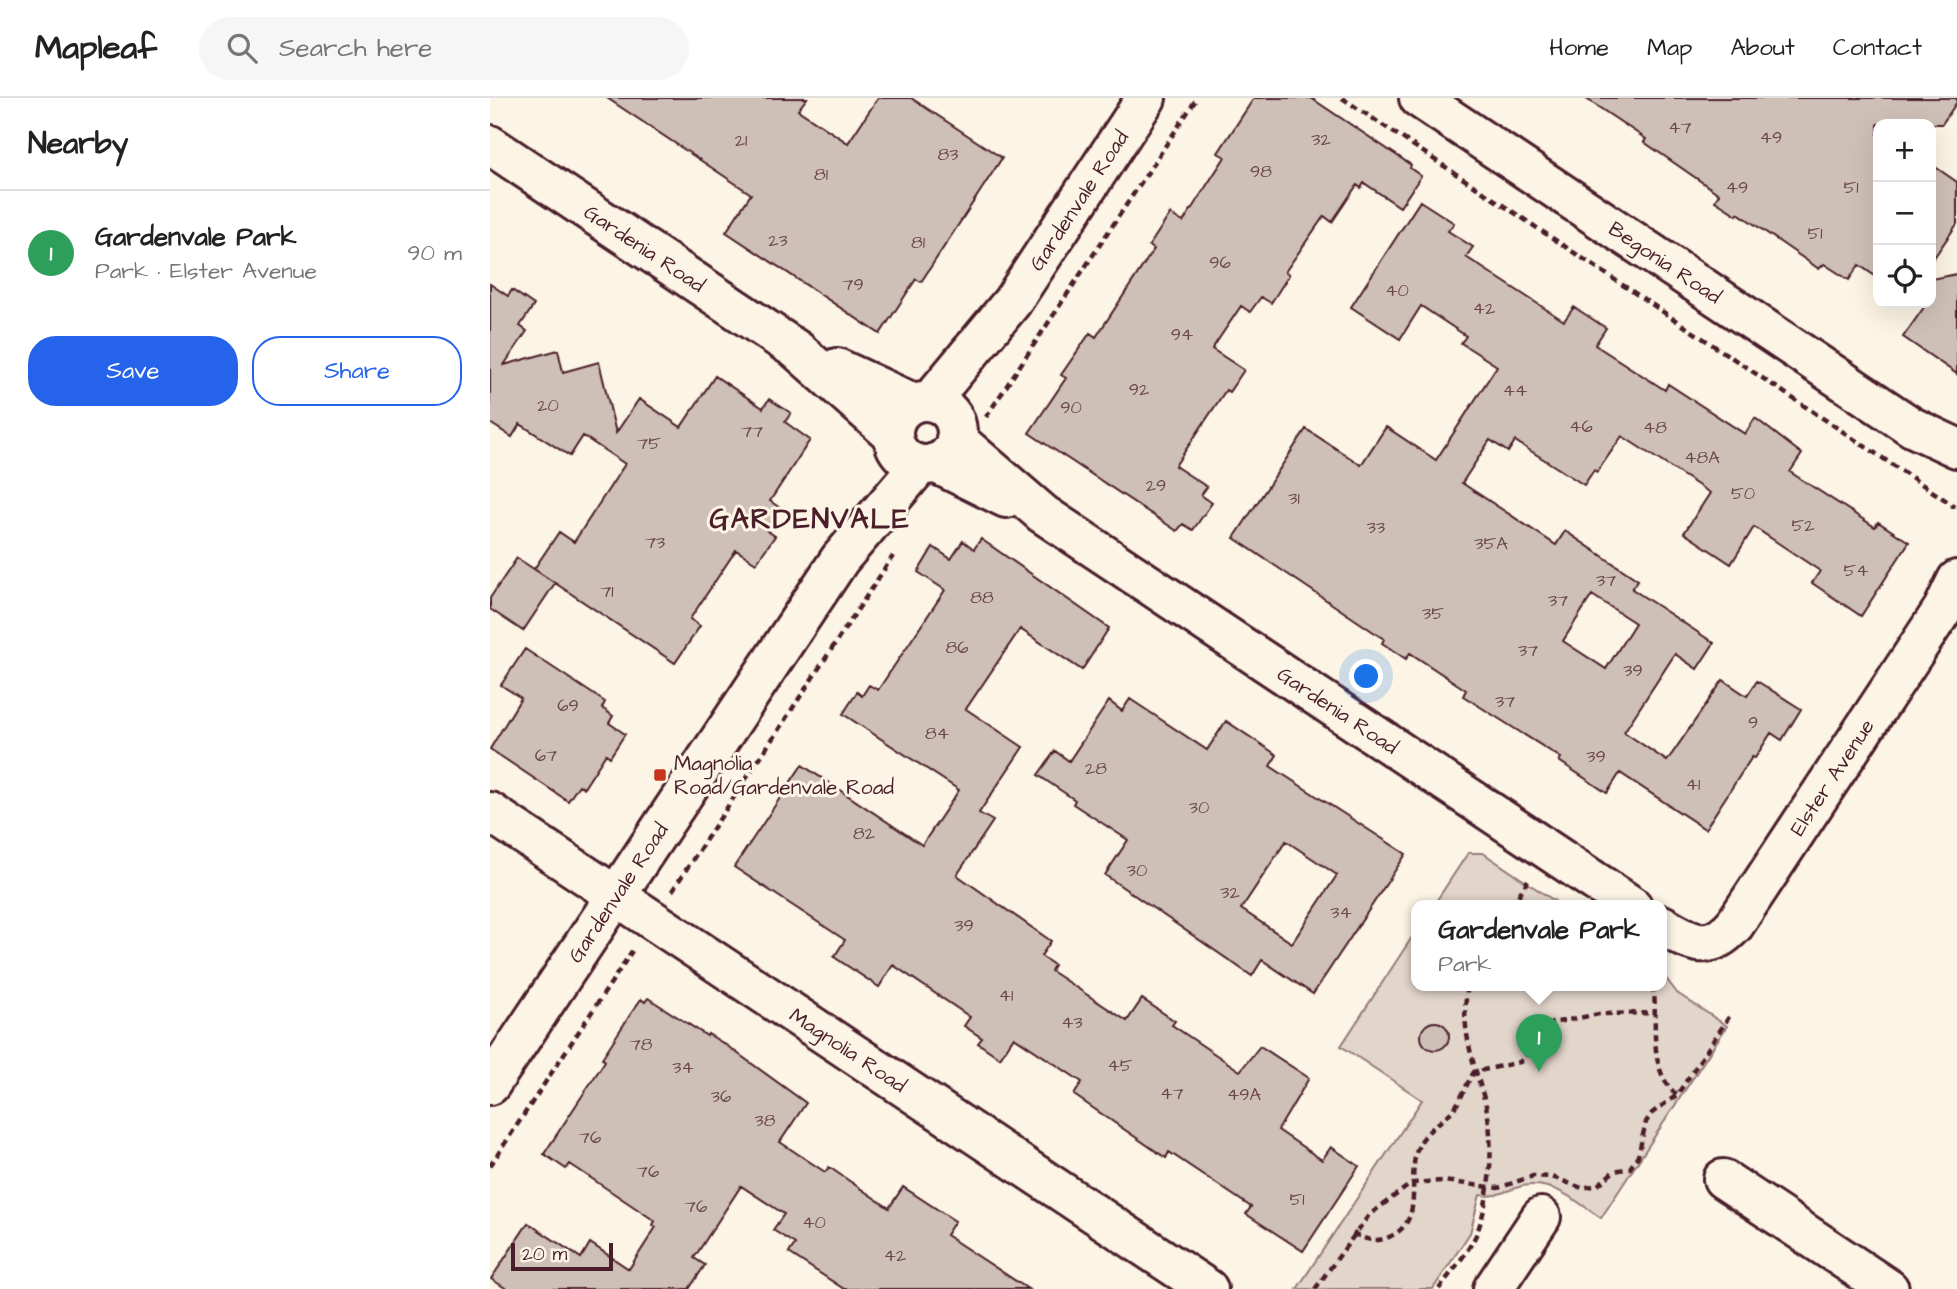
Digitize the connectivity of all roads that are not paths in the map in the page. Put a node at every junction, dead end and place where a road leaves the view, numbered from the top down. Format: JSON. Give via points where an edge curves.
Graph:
{"nodes":[{"id":1,"x":1146,"y":98,"type":"edge"},
{"id":2,"x":1419,"y":98,"type":"edge"},
{"id":3,"x":490,"y":145,"type":"edge"},
{"id":4,"x":1912,"y":427,"type":"junction"},
{"id":5,"x":930,"y":436,"type":"junction"},
{"id":6,"x":1957,"y":448,"type":"edge"},
{"id":7,"x":1955,"y":490,"type":"edge"},
{"id":8,"x":1952,"y":595,"type":"edge"},
{"id":9,"x":490,"y":812,"type":"edge"},
{"id":10,"x":616,"y":895,"type":"junction"},
{"id":11,"x":1623,"y":900,"type":"edge"},
{"id":12,"x":1667,"y":928,"type":"edge"},
{"id":13,"x":490,"y":1085,"type":"edge"},
{"id":14,"x":1723,"y":1179,"type":"dead end"},
{"id":15,"x":1541,"y":1217,"type":"dead end"},
{"id":16,"x":1208,"y":1289,"type":"edge"},
{"id":17,"x":1493,"y":1289,"type":"edge"},
{"id":18,"x":1889,"y":1289,"type":"edge"}],
"edges":[{"from":1,"to":5,"type":"street","name":"Gardenvale Road"},
{"from":2,"to":4,"type":"street","name":"Begonia Road"},
{"from":3,"to":5,"type":"street","name":"Gardenia Road"},
{"from":4,"to":6,"type":"street","name":"Begonia Road"},
{"from":4,"to":7,"type":"street","name":"Begonia Road"},
{"from":5,"to":10,"type":"street","name":"Gardenvale Road","via":[[840,559]]},
{"from":5,"to":11,"type":"street","name":"Gardenia Road"},
{"from":8,"to":12,"type":"street","name":"Elster Avenue","via":[[1735,924],[1715,941],[1702,944]]},
{"from":9,"to":10,"type":"street","name":"Magnolia Road"},
{"from":10,"to":13,"type":"street","name":"Gardenvale Road"},
{"from":10,"to":16,"type":"street","name":"Magnolia Road"},
{"from":14,"to":18,"type":"street"},
{"from":15,"to":17,"type":"street"}]}
